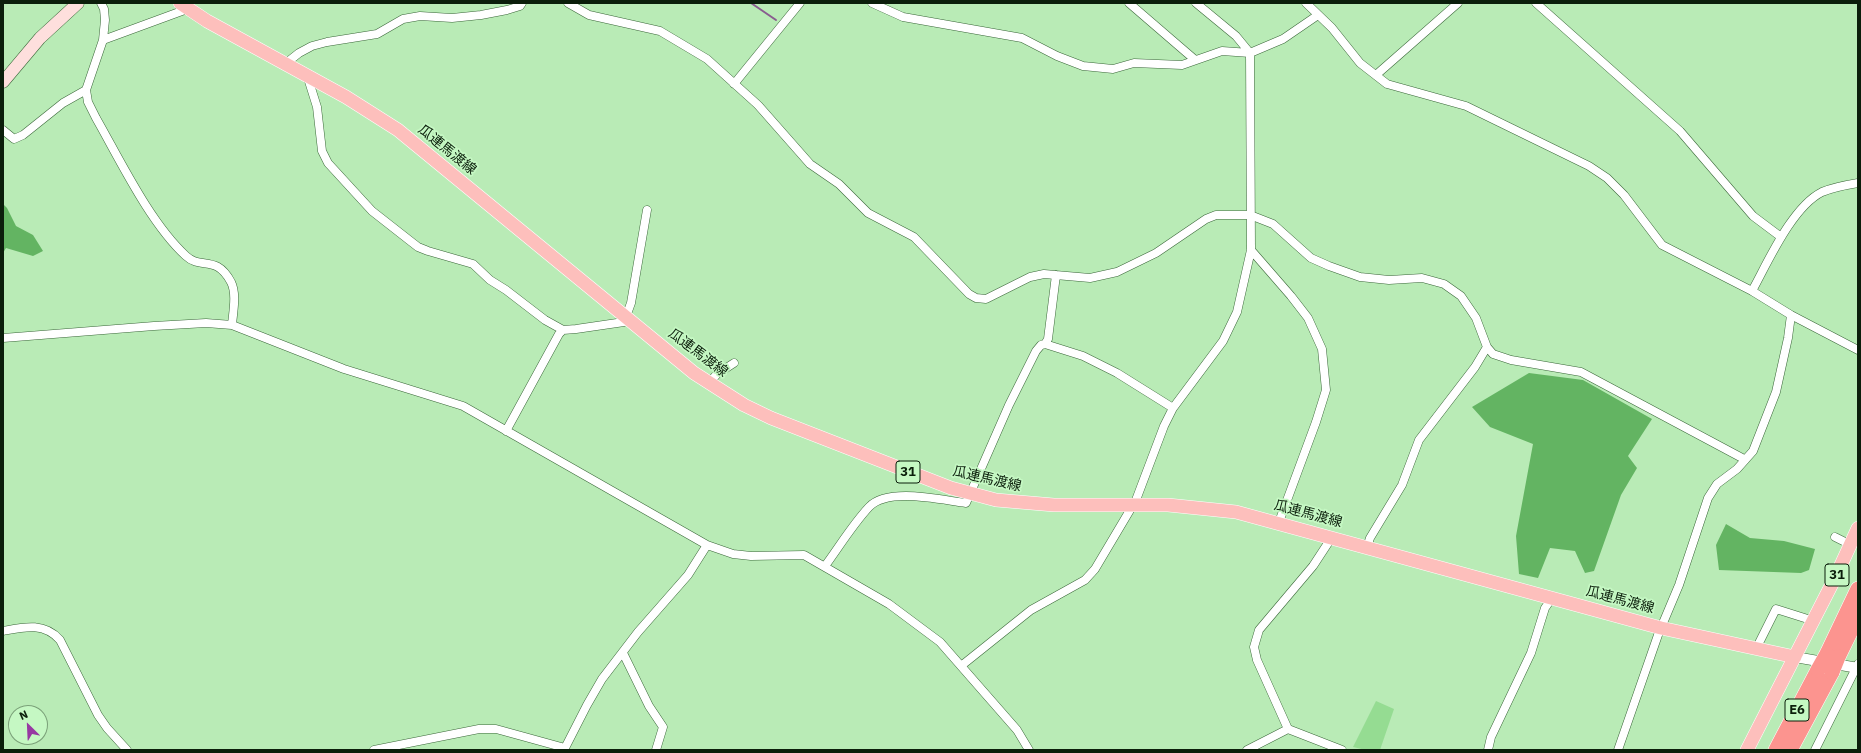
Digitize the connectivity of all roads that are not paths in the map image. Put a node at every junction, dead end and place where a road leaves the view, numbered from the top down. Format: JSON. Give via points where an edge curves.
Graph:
{"nodes":[{"id":1,"x":77,"y":3,"type":"edge"},
{"id":2,"x":101,"y":3,"type":"edge"},
{"id":3,"x":522,"y":3,"type":"edge"},
{"id":4,"x":568,"y":3,"type":"edge"},
{"id":5,"x":800,"y":3,"type":"edge"},
{"id":6,"x":872,"y":3,"type":"edge"},
{"id":7,"x":1129,"y":3,"type":"edge"},
{"id":8,"x":1196,"y":3,"type":"edge"},
{"id":9,"x":1306,"y":3,"type":"edge"},
{"id":10,"x":1458,"y":3,"type":"edge"},
{"id":11,"x":1536,"y":3,"type":"edge"},
{"id":12,"x":183,"y":5,"type":"edge"},
{"id":13,"x":1318,"y":15,"type":"junction"},
{"id":14,"x":103,"y":40,"type":"junction"},
{"id":15,"x":1250,"y":52,"type":"junction"},
{"id":16,"x":1194,"y":60,"type":"junction"},
{"id":17,"x":285,"y":64,"type":"junction"},
{"id":18,"x":306,"y":76,"type":"junction"},
{"id":19,"x":1376,"y":76,"type":"junction"},
{"id":20,"x":3,"y":82,"type":"edge"},
{"id":21,"x":734,"y":84,"type":"junction"},
{"id":22,"x":86,"y":90,"type":"junction"},
{"id":23,"x":3,"y":130,"type":"edge"},
{"id":24,"x":1858,"y":183,"type":"edge"},
{"id":25,"x":647,"y":210,"type":"dead end"},
{"id":26,"x":1250,"y":215,"type":"junction"},
{"id":27,"x":1781,"y":237,"type":"junction"},
{"id":28,"x":1251,"y":250,"type":"junction"},
{"id":29,"x":1056,"y":275,"type":"junction"},
{"id":30,"x":1752,"y":291,"type":"junction"},
{"id":31,"x":1791,"y":315,"type":"junction"},
{"id":32,"x":626,"y":317,"type":"junction"},
{"id":33,"x":232,"y":325,"type":"junction"},
{"id":34,"x":563,"y":330,"type":"junction"},
{"id":35,"x":3,"y":338,"type":"edge"},
{"id":36,"x":1045,"y":344,"type":"junction"},
{"id":37,"x":1487,"y":347,"type":"junction"},
{"id":38,"x":1858,"y":350,"type":"edge"},
{"id":39,"x":734,"y":363,"type":"dead end"},
{"id":40,"x":709,"y":383,"type":"junction"},
{"id":41,"x":1173,"y":408,"type":"junction"},
{"id":42,"x":506,"y":431,"type":"junction"},
{"id":43,"x":1744,"y":459,"type":"junction"},
{"id":44,"x":970,"y":493,"type":"junction"},
{"id":45,"x":1132,"y":505,"type":"junction"},
{"id":46,"x":1279,"y":522,"type":"junction"},
{"id":47,"x":1858,"y":528,"type":"edge"},
{"id":48,"x":1332,"y":537,"type":"junction"},
{"id":49,"x":706,"y":545,"type":"junction"},
{"id":50,"x":1367,"y":547,"type":"junction"},
{"id":51,"x":825,"y":566,"type":"junction"},
{"id":52,"x":1858,"y":589,"type":"edge"},
{"id":53,"x":1552,"y":598,"type":"junction"},
{"id":54,"x":1858,"y":616,"type":"edge"},
{"id":55,"x":1814,"y":621,"type":"junction"},
{"id":56,"x":1661,"y":628,"type":"junction"},
{"id":57,"x":3,"y":631,"type":"edge"},
{"id":58,"x":1756,"y":649,"type":"junction"},
{"id":59,"x":623,"y":653,"type":"junction"},
{"id":60,"x":1832,"y":655,"type":"junction"},
{"id":61,"x":1795,"y":657,"type":"junction"},
{"id":62,"x":961,"y":666,"type":"junction"},
{"id":63,"x":1858,"y":667,"type":"edge"},
{"id":64,"x":1825,"y":671,"type":"junction"},
{"id":65,"x":1288,"y":728,"type":"junction"},
{"id":66,"x":128,"y":750,"type":"edge"},
{"id":67,"x":374,"y":750,"type":"edge"},
{"id":68,"x":656,"y":750,"type":"edge"},
{"id":69,"x":1029,"y":750,"type":"edge"},
{"id":70,"x":1247,"y":750,"type":"edge"},
{"id":71,"x":1342,"y":750,"type":"edge"},
{"id":72,"x":1488,"y":750,"type":"edge"},
{"id":73,"x":1618,"y":750,"type":"edge"},
{"id":74,"x":1747,"y":750,"type":"edge"},
{"id":75,"x":1776,"y":750,"type":"edge"},
{"id":76,"x":1790,"y":750,"type":"edge"},
{"id":77,"x":1816,"y":750,"type":"edge"}],
"edges":[{"from":1,"to":20,"type":"main road","via":[[40,38]]},
{"from":2,"to":14,"type":"street","via":[[105,20]]},
{"from":3,"to":17,"type":"street","via":[[507,10],[481,15],[452,18],[420,16],[403,19],[376,34],[312,46]]},
{"from":4,"to":21,"type":"street","via":[[589,15],[660,31],[706,59]]},
{"from":5,"to":21,"type":"street"},
{"from":6,"to":16,"type":"street","via":[[903,17],[1022,38],[1083,66],[1113,69],[1134,63],[1182,65]]},
{"from":7,"to":16,"type":"street"},
{"from":8,"to":15,"type":"street","via":[[1236,36]]},
{"from":9,"to":13,"type":"street"},
{"from":10,"to":19,"type":"street"},
{"from":11,"to":27,"type":"street","via":[[1680,131],[1753,216]]},
{"from":12,"to":14,"type":"street","via":[[182,11]]},
{"from":12,"to":17,"type":"main road","name":"瓜連馬渡線","number":"31"},
{"from":13,"to":15,"type":"street","via":[[1283,39]]},
{"from":13,"to":19,"type":"street","via":[[1360,63]]},
{"from":14,"to":22,"type":"street"},
{"from":15,"to":16,"type":"street","via":[[1222,50]]},
{"from":15,"to":26,"type":"street"},
{"from":17,"to":18,"type":"main road","name":"瓜連馬渡線","number":"31"},
{"from":18,"to":32,"type":"main road","name":"瓜連馬渡線","number":"31","via":[[346,98],[409,139]]},
{"from":18,"to":34,"type":"street","via":[[317,107],[322,151],[328,163],[372,211],[418,247],[473,264],[490,280]]},
{"from":19,"to":30,"type":"street","via":[[1387,84],[1466,106],[1589,166],[1607,178],[1624,195],[1662,245]]},
{"from":21,"to":29,"type":"street","via":[[758,105],[810,164],[839,184],[868,213],[914,237],[969,294],[986,299],[1030,277]]},
{"from":22,"to":23,"type":"street","via":[[62,104],[23,135],[14,138]]},
{"from":22,"to":33,"type":"street","via":[[88,102],[96,118],[160,226],[187,257],[219,267],[232,284]]},
{"from":24,"to":27,"type":"street","via":[[1821,193],[1807,203]]},
{"from":25,"to":32,"type":"street","via":[[631,303]]},
{"from":26,"to":28,"type":"street"},
{"from":26,"to":29,"type":"street","via":[[1206,218],[1156,253],[1117,272],[1090,278]]},
{"from":26,"to":37,"type":"street","via":[[1273,224],[1311,258],[1329,266],[1360,277],[1389,280],[1422,278],[1444,284],[1461,296],[1476,318]]},
{"from":27,"to":30,"type":"street"},
{"from":28,"to":41,"type":"street","via":[[1237,312],[1223,341]]},
{"from":28,"to":46,"type":"street","via":[[1308,318],[1322,349],[1326,390]]},
{"from":29,"to":36,"type":"street","via":[[1048,339]]},
{"from":30,"to":31,"type":"street"},
{"from":31,"to":38,"type":"street"},
{"from":31,"to":43,"type":"street","via":[[1776,392],[1754,451]]},
{"from":32,"to":34,"type":"street","via":[[624,322],[620,323]]},
{"from":32,"to":40,"type":"main road","name":"瓜連馬渡線","number":"31"},
{"from":33,"to":35,"type":"street","via":[[206,323]]},
{"from":33,"to":42,"type":"street","via":[[344,369],[463,406]]},
{"from":34,"to":42,"type":"street"},
{"from":36,"to":41,"type":"street","via":[[1084,356]]},
{"from":36,"to":44,"type":"street","via":[[1036,350]]},
{"from":37,"to":43,"type":"street","via":[[1493,354],[1511,360],[1581,372]]},
{"from":37,"to":50,"type":"street","via":[[1475,367],[1419,440],[1402,485]]},
{"from":39,"to":40,"type":"street","via":[[717,374]]},
{"from":40,"to":44,"type":"main road","name":"瓜連馬渡線","number":"31","via":[[771,418],[924,478]]},
{"from":41,"to":45,"type":"street","via":[[1141,490]]},
{"from":42,"to":49,"type":"street"},
{"from":43,"to":56,"type":"street","via":[[1737,469],[1717,484],[1708,498],[1679,585]]},
{"from":44,"to":45,"type":"main road","name":"瓜連馬渡線","number":"31","via":[[996,500],[1028,504]]},
{"from":44,"to":51,"type":"street","via":[[966,503],[912,496],[890,496],[881,499],[869,506]]},
{"from":45,"to":46,"type":"main road","name":"瓜連馬渡線","number":"31","via":[[1202,507]]},
{"from":45,"to":62,"type":"street","via":[[1095,570],[1085,580],[1031,610]]},
{"from":46,"to":48,"type":"main road","name":"瓜連馬渡線","number":"31"},
{"from":47,"to":55,"type":"main road","number":"31"},
{"from":48,"to":50,"type":"main road","name":"瓜連馬渡線","number":"31"},
{"from":48,"to":65,"type":"street","via":[[1313,566],[1259,630],[1254,647],[1257,660]]},
{"from":49,"to":51,"type":"street","via":[[733,554],[751,556],[804,555]]},
{"from":49,"to":59,"type":"street","via":[[688,575]]},
{"from":50,"to":53,"type":"main road","name":"瓜連馬渡線","number":"31"},
{"from":51,"to":62,"type":"street","via":[[912,619],[940,642]]},
{"from":52,"to":60,"type":"highway","number":"E6"},
{"from":53,"to":56,"type":"main road","name":"瓜連馬渡線","number":"31"},
{"from":53,"to":72,"type":"street","via":[[1545,608],[1531,653],[1491,737]]},
{"from":54,"to":60,"type":"highway","number":"E6"},
{"from":55,"to":58,"type":"street","via":[[1776,609]]},
{"from":55,"to":61,"type":"main road","number":"31"},
{"from":56,"to":58,"type":"main road","name":"瓜連馬渡線","number":"31"},
{"from":56,"to":73,"type":"street"},
{"from":57,"to":66,"type":"street","via":[[33,626],[54,633],[98,715]]},
{"from":58,"to":61,"type":"main road","name":"瓜連馬渡線","number":"31"},
{"from":59,"to":67,"type":"street","via":[[602,679],[566,748],[496,729],[479,729]]},
{"from":59,"to":68,"type":"street","via":[[649,706],[663,727]]},
{"from":60,"to":64,"type":"highway","number":"E6","bridge":true},
{"from":61,"to":63,"type":"street"},
{"from":61,"to":74,"type":"main road"},
{"from":62,"to":69,"type":"street","via":[[1017,730]]},
{"from":63,"to":77,"type":"street"},
{"from":64,"to":75,"type":"highway","number":"E6"},
{"from":64,"to":76,"type":"highway","number":"E6"},
{"from":65,"to":70,"type":"street"},
{"from":65,"to":71,"type":"street"}]}
